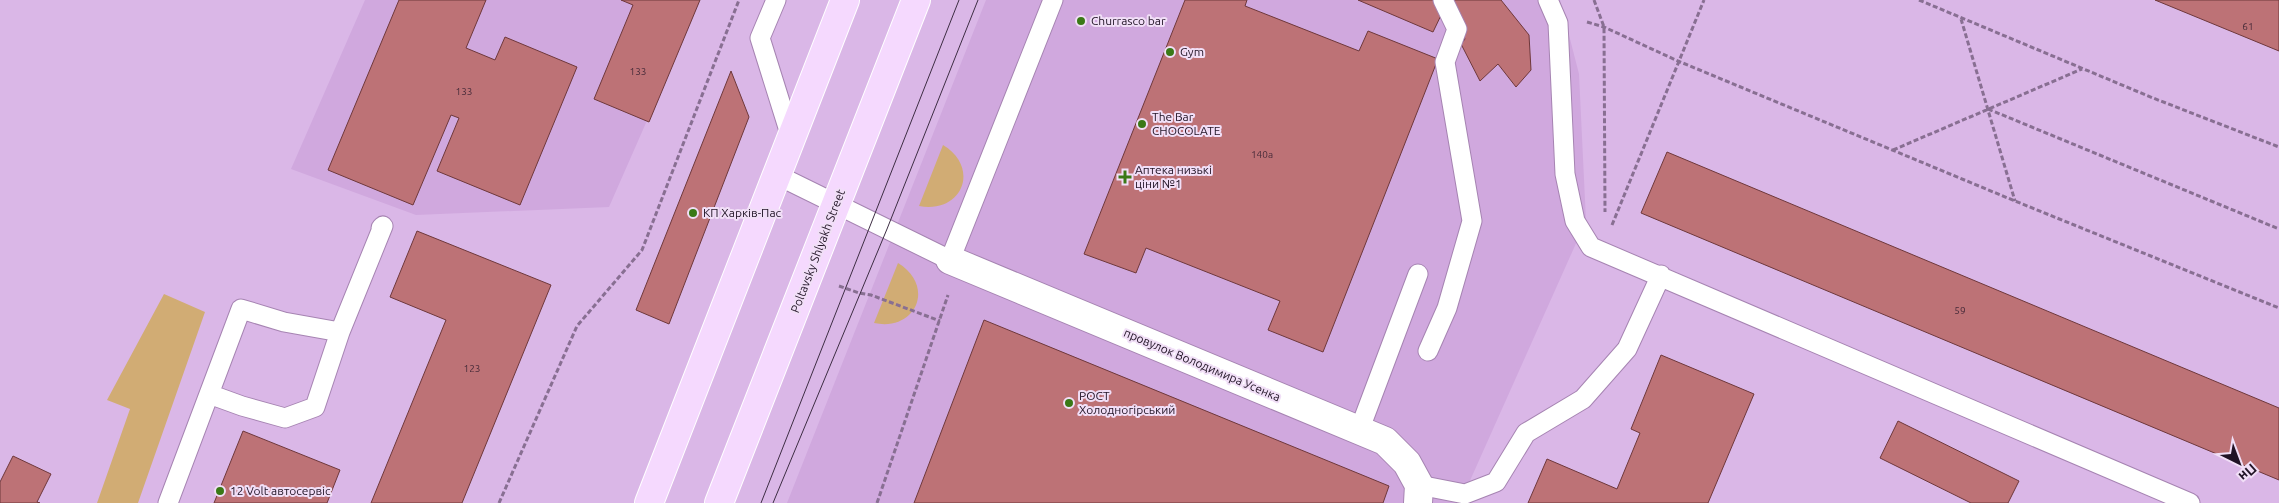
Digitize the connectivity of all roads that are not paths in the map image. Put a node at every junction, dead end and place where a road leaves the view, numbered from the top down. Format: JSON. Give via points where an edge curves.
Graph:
{"nodes":[{"id":1,"x":776,"y":0,"type":"edge"},
{"id":2,"x":845,"y":0,"type":"edge"},
{"id":3,"x":916,"y":0,"type":"edge"},
{"id":4,"x":1053,"y":0,"type":"edge"},
{"id":5,"x":1443,"y":0,"type":"edge"},
{"id":6,"x":1548,"y":0,"type":"edge"},
{"id":7,"x":791,"y":137,"type":"junction"},
{"id":8,"x":777,"y":175,"type":"junction"},
{"id":9,"x":836,"y":203,"type":"junction"},
{"id":10,"x":381,"y":228,"type":"dead end"},
{"id":11,"x":950,"y":260,"type":"junction"},
{"id":12,"x":1418,"y":274,"type":"dead end"},
{"id":13,"x":1661,"y":275,"type":"junction"},
{"id":14,"x":340,"y":332,"type":"junction"},
{"id":15,"x":1428,"y":351,"type":"dead end"},
{"id":16,"x":209,"y":394,"type":"junction"},
{"id":17,"x":1359,"y":430,"type":"junction"},
{"id":18,"x":1418,"y":494,"type":"edge"},
{"id":19,"x":168,"y":503,"type":"edge"},
{"id":20,"x":649,"y":503,"type":"edge"},
{"id":21,"x":719,"y":503,"type":"edge"},
{"id":22,"x":2190,"y":503,"type":"edge"}],
"edges":[{"from":1,"to":7,"type":"lane","via":[[760,38]]},
{"from":2,"to":7,"type":"main road"},
{"from":3,"to":9,"type":"main road","name":"Poltavsky Shlyakh Street"},
{"from":4,"to":11,"type":"lane"},
{"from":5,"to":15,"type":"lane","via":[[1457,28],[1445,62],[1472,220],[1447,308]]},
{"from":6,"to":13,"type":"lane","via":[[1558,23],[1565,174],[1575,221],[1591,247],[1603,246]]},
{"from":7,"to":8,"type":"main road"},
{"from":8,"to":9,"type":"lane"},
{"from":8,"to":20,"type":"main road"},
{"from":9,"to":11,"type":"lane"},
{"from":9,"to":21,"type":"main road","name":"Poltavsky Shlyakh Street"},
{"from":10,"to":14,"type":"lane","via":[[383,226]]},
{"from":11,"to":17,"type":"street","name":"провулок Володимира Усенка"},
{"from":12,"to":17,"type":"lane"},
{"from":13,"to":18,"type":"lane","via":[[1628,349],[1583,399],[1526,433],[1496,482],[1465,494]]},
{"from":13,"to":22,"type":"lane"},
{"from":14,"to":16,"type":"lane","via":[[315,407],[285,418]]},
{"from":14,"to":16,"type":"lane","via":[[284,322],[241,309]]},
{"from":16,"to":19,"type":"lane"},
{"from":17,"to":18,"type":"street","name":"провулок Володимира Усенка","via":[[1385,441],[1407,462]]}]}
